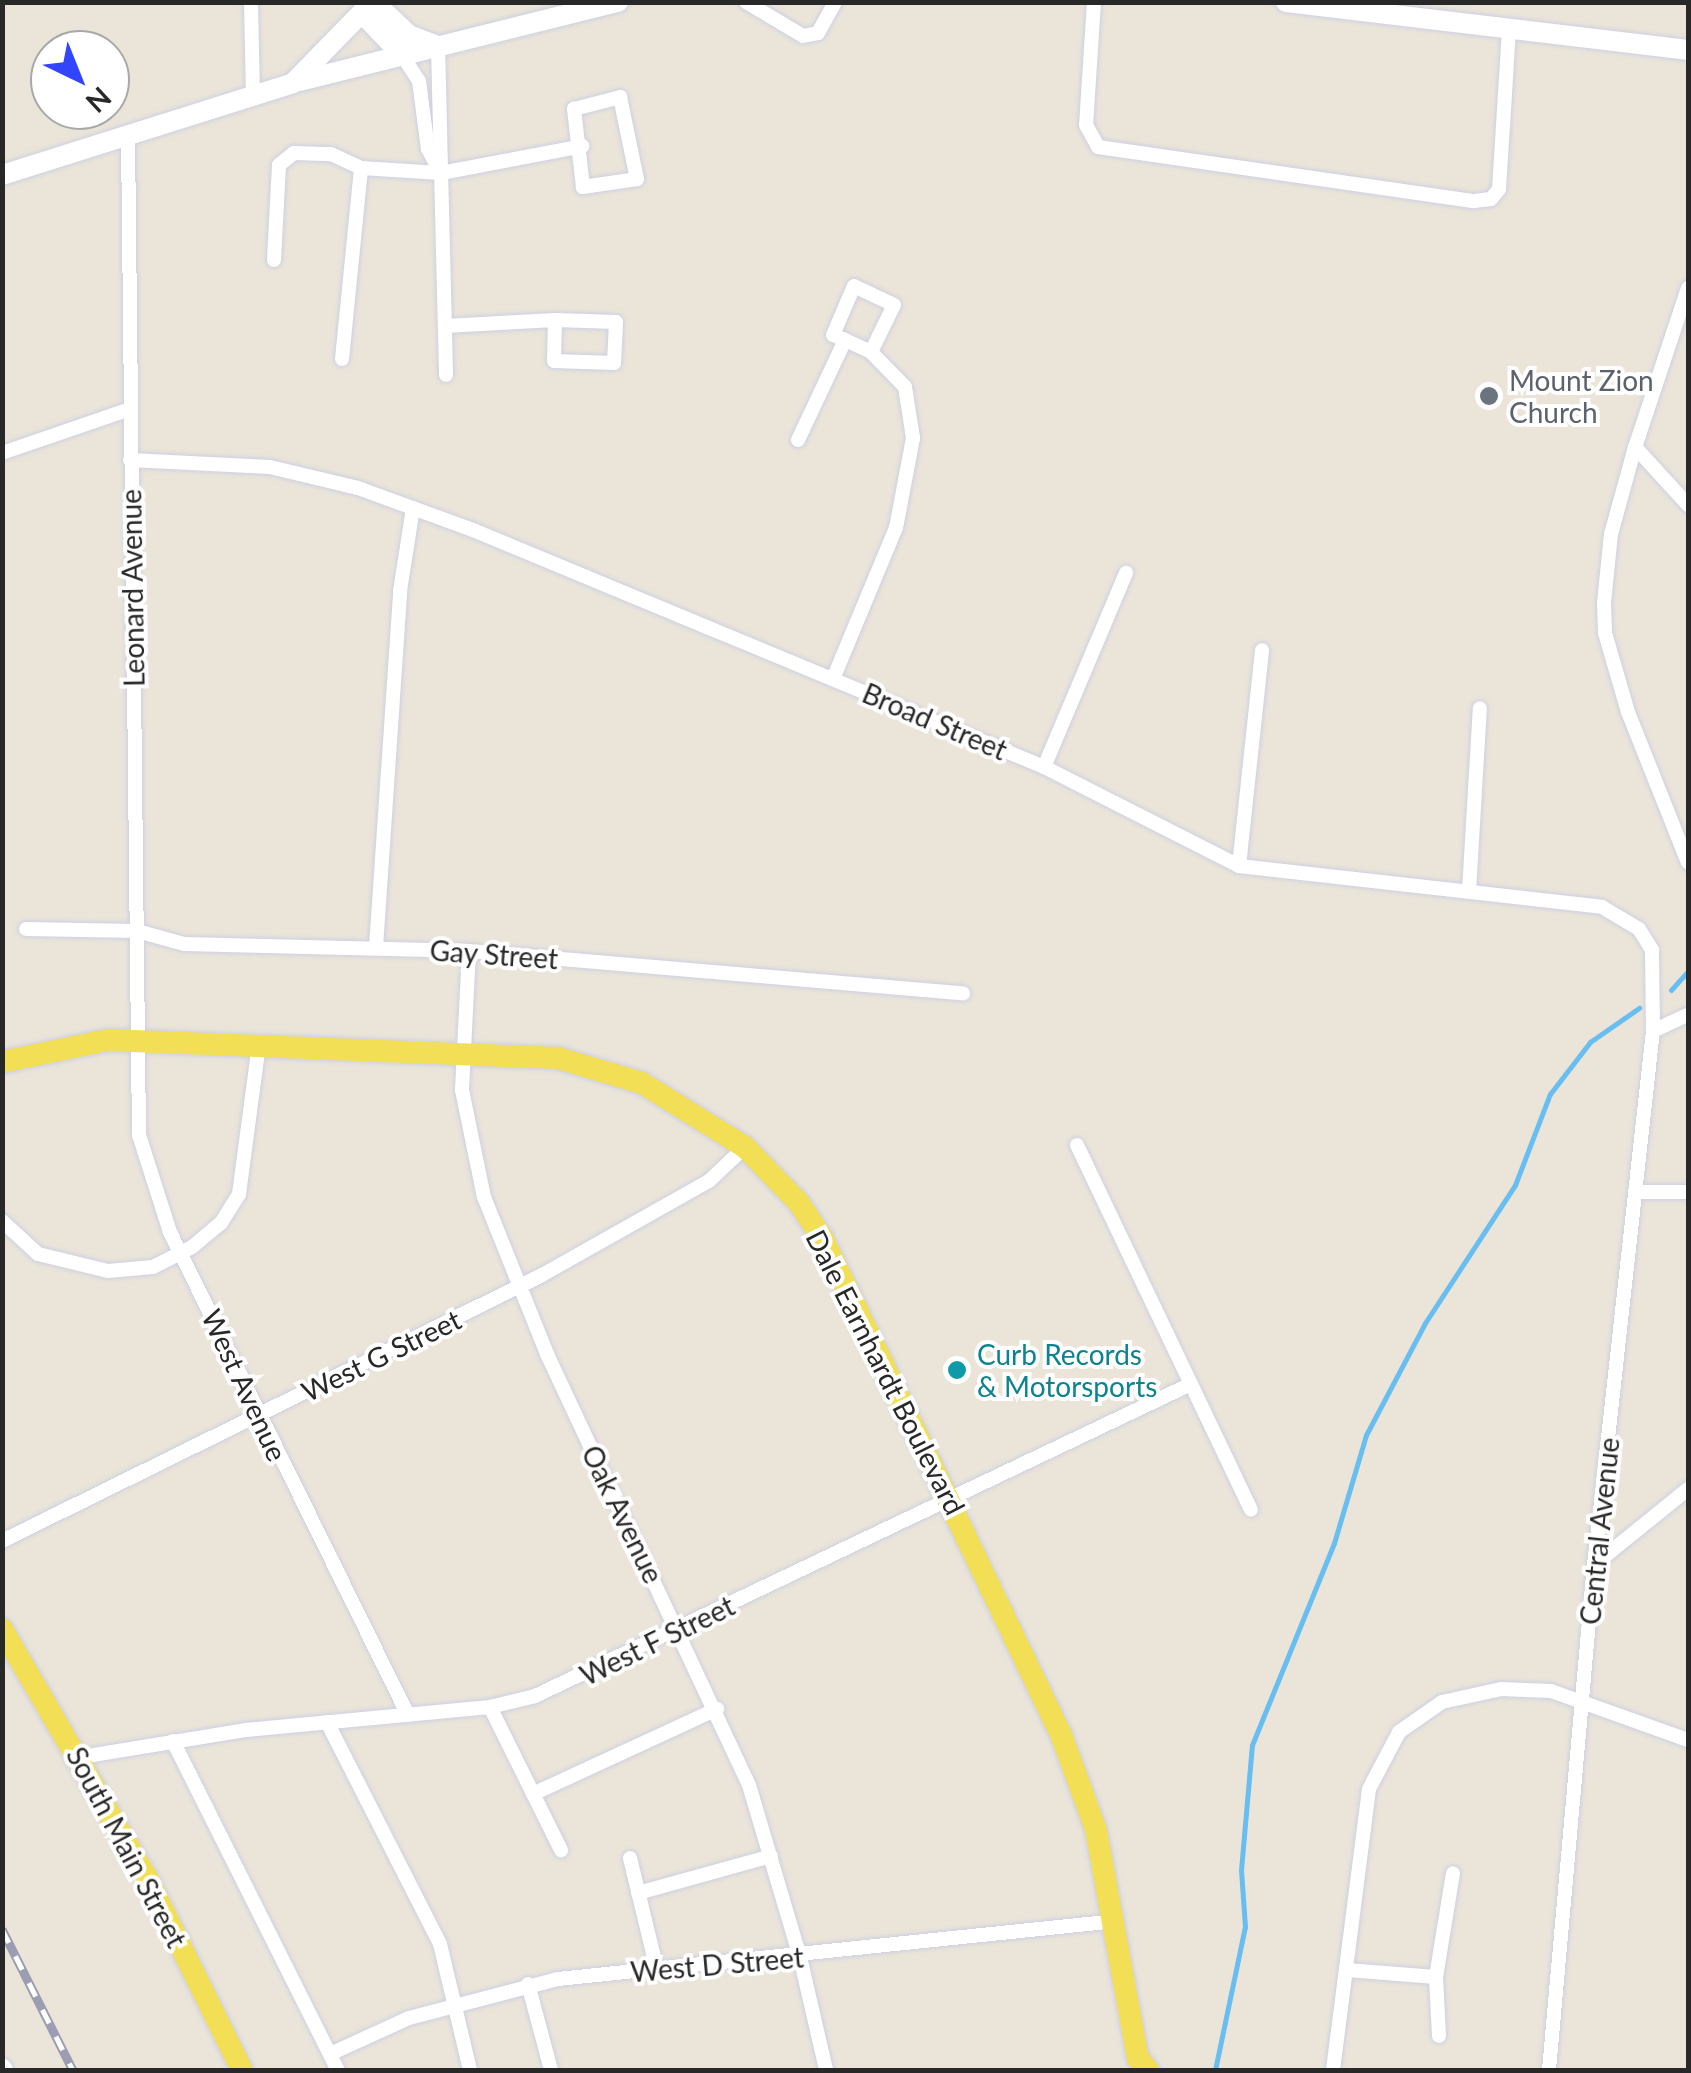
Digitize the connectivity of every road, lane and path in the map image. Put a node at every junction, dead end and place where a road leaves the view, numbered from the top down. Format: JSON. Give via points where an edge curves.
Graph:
{"nodes":[{"id":1,"x":251,"y":2,"type":"edge"},
{"id":2,"x":618,"y":2,"type":"edge"},
{"id":3,"x":746,"y":2,"type":"edge"},
{"id":4,"x":835,"y":2,"type":"edge"},
{"id":5,"x":1094,"y":2,"type":"edge"},
{"id":6,"x":1286,"y":2,"type":"edge"},
{"id":7,"x":369,"y":6,"type":"edge"},
{"id":8,"x":1509,"y":32,"type":"junction"},
{"id":9,"x":438,"y":46,"type":"junction"},
{"id":10,"x":1688,"y":50,"type":"edge"},
{"id":11,"x":402,"y":55,"type":"junction"},
{"id":12,"x":293,"y":83,"type":"junction"},
{"id":13,"x":253,"y":96,"type":"junction"},
{"id":14,"x":128,"y":136,"type":"junction"},
{"id":15,"x":582,"y":146,"type":"junction"},
{"id":16,"x":360,"y":168,"type":"junction"},
{"id":17,"x":441,"y":173,"type":"junction"},
{"id":18,"x":2,"y":175,"type":"edge"},
{"id":19,"x":274,"y":260,"type":"dead end"},
{"id":20,"x":1688,"y":288,"type":"edge"},
{"id":21,"x":556,"y":320,"type":"junction"},
{"id":22,"x":446,"y":326,"type":"junction"},
{"id":23,"x":845,"y":340,"type":"junction"},
{"id":24,"x":871,"y":352,"type":"junction"},
{"id":25,"x":342,"y":359,"type":"dead end"},
{"id":26,"x":446,"y":375,"type":"dead end"},
{"id":27,"x":130,"y":409,"type":"junction"},
{"id":28,"x":798,"y":440,"type":"dead end"},
{"id":29,"x":1634,"y":447,"type":"junction"},
{"id":30,"x":2,"y":453,"type":"edge"},
{"id":31,"x":130,"y":460,"type":"junction"},
{"id":32,"x":1688,"y":505,"type":"edge"},
{"id":33,"x":412,"y":508,"type":"junction"},
{"id":34,"x":1126,"y":573,"type":"dead end"},
{"id":35,"x":1262,"y":650,"type":"dead end"},
{"id":36,"x":833,"y":679,"type":"junction"},
{"id":37,"x":1480,"y":708,"type":"dead end"},
{"id":38,"x":1044,"y":768,"type":"junction"},
{"id":39,"x":1688,"y":863,"type":"edge"},
{"id":40,"x":1239,"y":866,"type":"junction"},
{"id":41,"x":1469,"y":890,"type":"junction"},
{"id":42,"x":26,"y":929,"type":"dead end"},
{"id":43,"x":137,"y":931,"type":"junction"},
{"id":44,"x":376,"y":947,"type":"junction"},
{"id":45,"x":469,"y":951,"type":"junction"},
{"id":46,"x":963,"y":993,"type":"dead end"},
{"id":47,"x":1688,"y":1015,"type":"edge"},
{"id":48,"x":1654,"y":1031,"type":"junction"},
{"id":49,"x":138,"y":1040,"type":"junction"},
{"id":50,"x":259,"y":1044,"type":"junction"},
{"id":51,"x":463,"y":1055,"type":"junction"},
{"id":52,"x":2,"y":1062,"type":"edge"},
{"id":53,"x":1077,"y":1145,"type":"dead end"},
{"id":54,"x":745,"y":1147,"type":"junction"},
{"id":55,"x":1636,"y":1192,"type":"junction"},
{"id":56,"x":1688,"y":1192,"type":"edge"},
{"id":57,"x":2,"y":1222,"type":"edge"},
{"id":58,"x":181,"y":1253,"type":"junction"},
{"id":59,"x":517,"y":1288,"type":"junction"},
{"id":60,"x":1191,"y":1384,"type":"junction"},
{"id":61,"x":259,"y":1415,"type":"junction"},
{"id":62,"x":1688,"y":1489,"type":"edge"},
{"id":63,"x":951,"y":1499,"type":"junction"},
{"id":64,"x":1250,"y":1510,"type":"dead end"},
{"id":65,"x":2,"y":1541,"type":"edge"},
{"id":66,"x":1594,"y":1565,"type":"junction"},
{"id":67,"x":2,"y":1629,"type":"edge"},
{"id":68,"x":678,"y":1630,"type":"junction"},
{"id":69,"x":1582,"y":1701,"type":"junction"},
{"id":70,"x":490,"y":1707,"type":"junction"},
{"id":71,"x":717,"y":1708,"type":"junction"},
{"id":72,"x":408,"y":1715,"type":"junction"},
{"id":73,"x":326,"y":1722,"type":"junction"},
{"id":74,"x":173,"y":1740,"type":"junction"},
{"id":75,"x":1688,"y":1740,"type":"edge"},
{"id":76,"x":81,"y":1758,"type":"junction"},
{"id":77,"x":533,"y":1794,"type":"junction"},
{"id":78,"x":561,"y":1850,"type":"dead end"},
{"id":79,"x":771,"y":1856,"type":"junction"},
{"id":80,"x":630,"y":1858,"type":"dead end"},
{"id":81,"x":1453,"y":1873,"type":"dead end"},
{"id":82,"x":638,"y":1893,"type":"junction"},
{"id":83,"x":1116,"y":1921,"type":"junction"},
{"id":84,"x":800,"y":1957,"type":"junction"},
{"id":85,"x":657,"y":1970,"type":"junction"},
{"id":86,"x":1347,"y":1970,"type":"junction"},
{"id":87,"x":1436,"y":1977,"type":"junction"},
{"id":88,"x":528,"y":1984,"type":"junction"},
{"id":89,"x":453,"y":2005,"type":"junction"},
{"id":90,"x":1438,"y":2036,"type":"dead end"},
{"id":91,"x":330,"y":2054,"type":"junction"},
{"id":92,"x":1139,"y":2066,"type":"edge"},
{"id":93,"x":242,"y":2070,"type":"edge"},
{"id":94,"x":338,"y":2070,"type":"edge"},
{"id":95,"x":470,"y":2070,"type":"edge"},
{"id":96,"x":551,"y":2070,"type":"edge"},
{"id":97,"x":826,"y":2070,"type":"edge"},
{"id":98,"x":1333,"y":2070,"type":"edge"},
{"id":99,"x":1549,"y":2070,"type":"edge"}],
"edges":[{"from":1,"to":13,"type":"street"},
{"from":2,"to":9,"type":"main road"},
{"from":3,"to":4,"type":"street","via":[[803,36],[818,34]]},
{"from":5,"to":8,"type":"street","via":[[1086,125],[1098,147],[1474,201],[1491,199],[1498,190]]},
{"from":6,"to":8,"type":"main road"},
{"from":7,"to":9,"type":"main road"},
{"from":7,"to":11,"type":"main road"},
{"from":7,"to":12,"type":"main road"},
{"from":8,"to":10,"type":"main road"},
{"from":9,"to":11,"type":"main road"},
{"from":9,"to":17,"type":"street"},
{"from":11,"to":12,"type":"main road"},
{"from":11,"to":17,"type":"street","via":[[420,82],[428,148]]},
{"from":12,"to":13,"type":"main road"},
{"from":13,"to":14,"type":"main road"},
{"from":14,"to":18,"type":"main road"},
{"from":14,"to":27,"type":"street","name":"Leonard Avenue"},
{"from":15,"to":15,"type":"street","via":[[574,109],[620,97],[637,178],[583,187]]},
{"from":15,"to":17,"type":"street"},
{"from":16,"to":17,"type":"street"},
{"from":16,"to":19,"type":"street","via":[[331,154],[284,156]]},
{"from":16,"to":25,"type":"street"},
{"from":17,"to":22,"type":"street"},
{"from":20,"to":29,"type":"street"},
{"from":21,"to":21,"type":"street","via":[[616,322],[614,363],[554,361]]},
{"from":21,"to":22,"type":"street"},
{"from":22,"to":26,"type":"street"},
{"from":23,"to":24,"type":"street"},
{"from":23,"to":24,"type":"street","via":[[833,335],[854,286],[894,305]]},
{"from":23,"to":28,"type":"street"},
{"from":24,"to":36,"type":"street","via":[[906,388],[913,438],[896,528]]},
{"from":27,"to":30,"type":"street"},
{"from":27,"to":31,"type":"street","name":"Leonard Avenue"},
{"from":29,"to":32,"type":"street"},
{"from":29,"to":39,"type":"street","via":[[1612,534],[1606,633],[1628,712]]},
{"from":31,"to":33,"type":"street","name":"Broad Street","via":[[270,466]]},
{"from":31,"to":43,"type":"street","name":"Leonard Avenue"},
{"from":33,"to":36,"type":"street","name":"Broad Street"},
{"from":33,"to":44,"type":"street","via":[[400,591]]},
{"from":34,"to":38,"type":"street"},
{"from":35,"to":40,"type":"street"},
{"from":36,"to":38,"type":"street","name":"Broad Street"},
{"from":37,"to":41,"type":"street"},
{"from":38,"to":40,"type":"street","name":"Broad Street"},
{"from":40,"to":41,"type":"street","name":"Broad Street"},
{"from":41,"to":48,"type":"street","name":"Broad Street","via":[[1589,903],[1630,922],[1652,950]]},
{"from":42,"to":43,"type":"street","name":"Gay Street"},
{"from":43,"to":44,"type":"street","name":"Gay Street","via":[[184,944]]},
{"from":43,"to":49,"type":"street","name":"Leonard Avenue"},
{"from":44,"to":45,"type":"street","name":"Gay Street"},
{"from":45,"to":46,"type":"street","name":"Gay Street"},
{"from":45,"to":51,"type":"street","name":"Oak Avenue"},
{"from":47,"to":48,"type":"street"},
{"from":48,"to":55,"type":"street","name":"Central Avenue"},
{"from":49,"to":50,"type":"main road","name":"Dale Earnhardt Boulevard"},
{"from":49,"to":52,"type":"main road","name":"Dale Earnhardt Boulevard","via":[[53,1047]]},
{"from":49,"to":58,"type":"street","name":"West Avenue","via":[[139,1135]]},
{"from":50,"to":51,"type":"main road","name":"Dale Earnhardt Boulevard"},
{"from":50,"to":58,"type":"street","via":[[239,1194],[221,1224]]},
{"from":51,"to":54,"type":"main road","name":"Dale Earnhardt Boulevard","via":[[558,1058],[606,1070],[680,1102]]},
{"from":51,"to":59,"type":"street","name":"Oak Avenue","via":[[475,1160]]},
{"from":53,"to":60,"type":"street"},
{"from":54,"to":59,"type":"street","name":"West G Street","via":[[709,1181]]},
{"from":54,"to":63,"type":"main road","name":"Dale Earnhardt Boulevard","via":[[823,1239]]},
{"from":55,"to":56,"type":"street"},
{"from":55,"to":66,"type":"street","name":"Central Avenue"},
{"from":57,"to":58,"type":"street","via":[[38,1254],[74,1266],[132,1270]]},
{"from":58,"to":61,"type":"street","name":"West Avenue"},
{"from":59,"to":61,"type":"street","name":"West G Street"},
{"from":59,"to":68,"type":"street","name":"Oak Avenue"},
{"from":60,"to":63,"type":"street","name":"West F Street"},
{"from":60,"to":64,"type":"street"},
{"from":61,"to":65,"type":"street","name":"West G Street"},
{"from":61,"to":72,"type":"street","name":"West Avenue"},
{"from":62,"to":66,"type":"street"},
{"from":63,"to":68,"type":"street","name":"West F Street"},
{"from":63,"to":83,"type":"main road","name":"Dale Earnhardt Boulevard","via":[[1077,1775]]},
{"from":66,"to":69,"type":"street","name":"Central Avenue"},
{"from":67,"to":76,"type":"main road","name":"South Main Street"},
{"from":68,"to":70,"type":"street","name":"West F Street","via":[[562,1686]]},
{"from":68,"to":71,"type":"street","name":"Oak Avenue"},
{"from":69,"to":75,"type":"street"},
{"from":69,"to":86,"type":"street","via":[[1551,1691],[1466,1693],[1420,1713],[1399,1732],[1369,1789]]},
{"from":69,"to":99,"type":"street","name":"Central Avenue"},
{"from":70,"to":72,"type":"street","name":"West F Street"},
{"from":70,"to":77,"type":"street"},
{"from":71,"to":77,"type":"street"},
{"from":71,"to":79,"type":"street","name":"Oak Avenue"},
{"from":72,"to":73,"type":"street","name":"West F Street"},
{"from":73,"to":74,"type":"street","name":"West F Street"},
{"from":73,"to":89,"type":"street","via":[[440,1944]]},
{"from":74,"to":76,"type":"street","name":"West F Street"},
{"from":74,"to":91,"type":"street"},
{"from":76,"to":93,"type":"main road","name":"South Main Street"},
{"from":77,"to":78,"type":"street"},
{"from":79,"to":82,"type":"street"},
{"from":79,"to":84,"type":"street","name":"Oak Avenue"},
{"from":80,"to":82,"type":"street"},
{"from":81,"to":87,"type":"street"},
{"from":82,"to":85,"type":"street"},
{"from":83,"to":84,"type":"street","name":"West D Street"},
{"from":83,"to":92,"type":"main road","name":"Dale Earnhardt Boulevard"},
{"from":84,"to":85,"type":"street","name":"West D Street"},
{"from":84,"to":97,"type":"street","name":"Oak Avenue"},
{"from":85,"to":88,"type":"street","name":"West D Street"},
{"from":86,"to":87,"type":"street"},
{"from":86,"to":98,"type":"street"},
{"from":87,"to":90,"type":"street"},
{"from":88,"to":89,"type":"street","name":"West D Street"},
{"from":88,"to":96,"type":"street"},
{"from":89,"to":91,"type":"street","name":"West D Street"},
{"from":89,"to":95,"type":"street"},
{"from":91,"to":94,"type":"street"}]}
